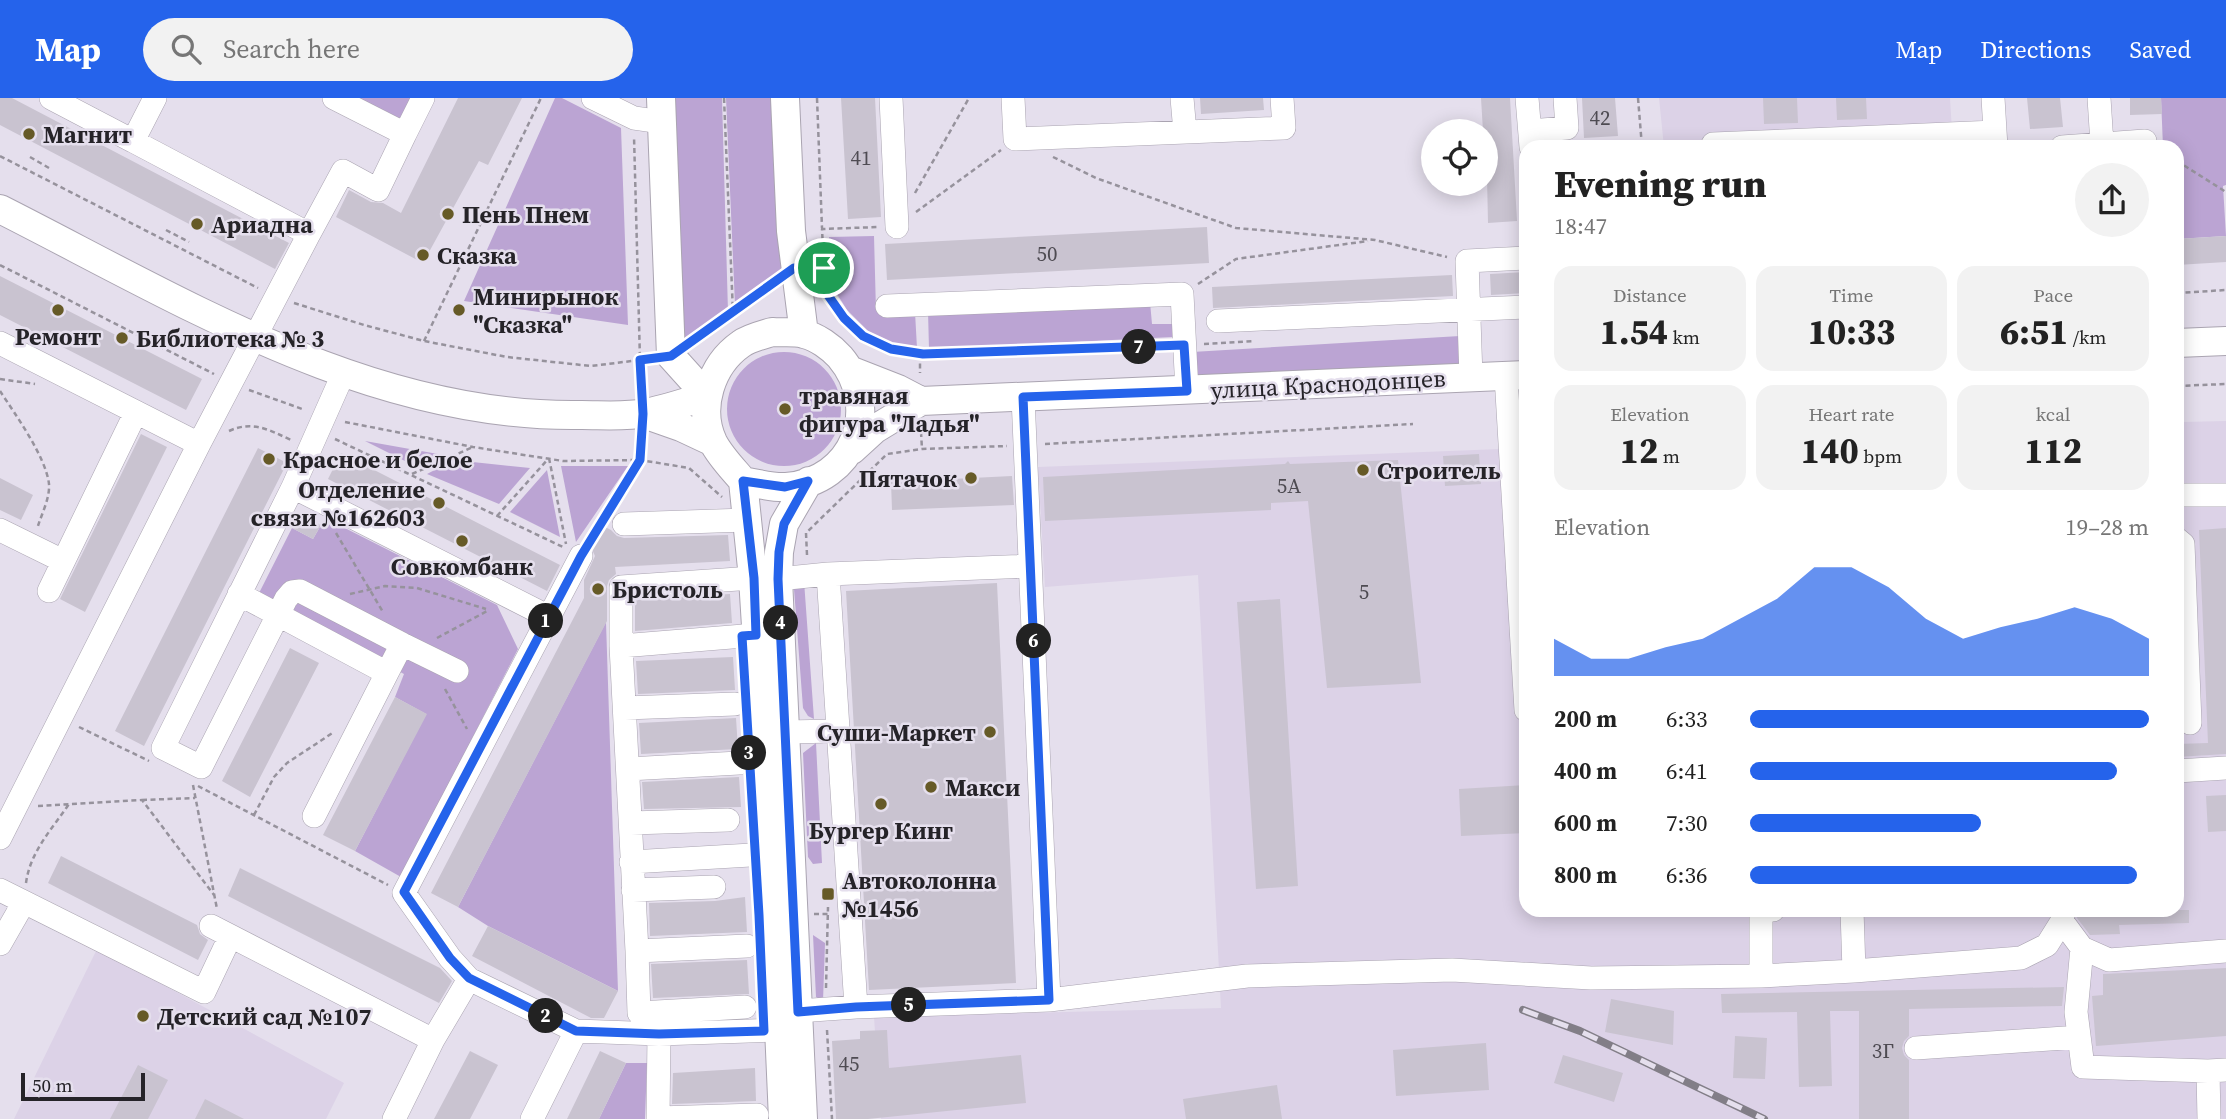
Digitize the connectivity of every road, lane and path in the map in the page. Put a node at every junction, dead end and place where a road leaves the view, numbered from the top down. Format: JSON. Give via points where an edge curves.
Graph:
{"nodes":[{"id":1,"x":51,"y":98,"type":"edge"},
{"id":2,"x":155,"y":98,"type":"edge"},
{"id":3,"x":334,"y":98,"type":"edge"},
{"id":4,"x":423,"y":98,"type":"edge"},
{"id":5,"x":541,"y":98,"type":"edge"},
{"id":6,"x":593,"y":98,"type":"edge"},
{"id":7,"x":724,"y":98,"type":"edge"},
{"id":8,"x":785,"y":98,"type":"edge"},
{"id":9,"x":817,"y":98,"type":"edge"},
{"id":10,"x":891,"y":98,"type":"edge"},
{"id":11,"x":969,"y":98,"type":"edge"},
{"id":12,"x":1013,"y":98,"type":"edge"},
{"id":13,"x":1182,"y":98,"type":"edge"},
{"id":14,"x":1282,"y":98,"type":"edge"},
{"id":15,"x":1527,"y":98,"type":"edge"},
{"id":16,"x":1565,"y":98,"type":"edge"},
{"id":17,"x":1638,"y":98,"type":"edge"},
{"id":18,"x":1993,"y":98,"type":"edge"},
{"id":19,"x":2099,"y":98,"type":"edge"},
{"id":20,"x":661,"y":110,"type":"edge"},
{"id":21,"x":634,"y":118,"type":"junction"},
{"id":22,"x":1185,"y":132,"type":"junction"},
{"id":23,"x":405,"y":134,"type":"junction"},
{"id":24,"x":1015,"y":139,"type":"junction"},
{"id":25,"x":1530,"y":139,"type":"edge"},
{"id":26,"x":1996,"y":139,"type":"edge"},
{"id":27,"x":1641,"y":140,"type":"edge"},
{"id":28,"x":1939,"y":140,"type":"edge"},
{"id":29,"x":2102,"y":140,"type":"edge"},
{"id":30,"x":133,"y":141,"type":"junction"},
{"id":31,"x":0,"y":156,"type":"edge"},
{"id":32,"x":1050,"y":156,"type":"dead end"},
{"id":33,"x":30,"y":157,"type":"dead end"},
{"id":34,"x":2184,"y":165,"type":"edge"},
{"id":35,"x":49,"y":168,"type":"dead end"},
{"id":36,"x":2226,"y":192,"type":"edge"},
{"id":37,"x":0,"y":209,"type":"edge"},
{"id":38,"x":897,"y":227,"type":"junction"},
{"id":39,"x":822,"y":229,"type":"junction"},
{"id":40,"x":166,"y":230,"type":"dead end"},
{"id":41,"x":309,"y":234,"type":"junction"},
{"id":42,"x":178,"y":236,"type":"junction"},
{"id":43,"x":1375,"y":240,"type":"junction"},
{"id":44,"x":189,"y":242,"type":"dead end"},
{"id":45,"x":174,"y":245,"type":"junction"},
{"id":46,"x":1519,"y":258,"type":"edge"},
{"id":47,"x":1467,"y":261,"type":"junction"},
{"id":48,"x":0,"y":265,"type":"edge"},
{"id":49,"x":794,"y":268,"type":"junction"},
{"id":50,"x":824,"y":268,"type":"junction"},
{"id":51,"x":2226,"y":290,"type":"edge"},
{"id":52,"x":2184,"y":293,"type":"edge"},
{"id":53,"x":1182,"y":294,"type":"junction"},
{"id":54,"x":277,"y":297,"type":"junction"},
{"id":55,"x":887,"y":306,"type":"dead end"},
{"id":56,"x":1519,"y":307,"type":"edge"},
{"id":57,"x":1469,"y":310,"type":"junction"},
{"id":58,"x":733,"y":313,"type":"junction"},
{"id":59,"x":1218,"y":321,"type":"dead end"},
{"id":60,"x":804,"y":334,"type":"junction"},
{"id":61,"x":254,"y":338,"type":"junction"},
{"id":62,"x":1264,"y":340,"type":"dead end"},
{"id":63,"x":424,"y":341,"type":"junction"},
{"id":64,"x":2226,"y":341,"type":"edge"},
{"id":65,"x":0,"y":343,"type":"edge"},
{"id":66,"x":2184,"y":343,"type":"edge"},
{"id":67,"x":1184,"y":345,"type":"junction"},
{"id":68,"x":919,"y":354,"type":"junction"},
{"id":69,"x":671,"y":356,"type":"junction"},
{"id":70,"x":640,"y":360,"type":"junction"},
{"id":71,"x":852,"y":371,"type":"junction"},
{"id":72,"x":344,"y":372,"type":"junction"},
{"id":73,"x":920,"y":373,"type":"dead end"},
{"id":74,"x":1516,"y":376,"type":"edge"},
{"id":75,"x":1471,"y":377,"type":"junction"},
{"id":76,"x":232,"y":384,"type":"junction"},
{"id":77,"x":2226,"y":384,"type":"edge"},
{"id":78,"x":2184,"y":386,"type":"edge"},
{"id":79,"x":0,"y":391,"type":"edge"},
{"id":80,"x":1187,"y":391,"type":"junction"},
{"id":81,"x":707,"y":396,"type":"junction"},
{"id":82,"x":1023,"y":397,"type":"junction"},
{"id":83,"x":921,"y":401,"type":"junction"},
{"id":84,"x":136,"y":412,"type":"junction"},
{"id":85,"x":643,"y":414,"type":"junction"},
{"id":86,"x":1413,"y":424,"type":"dead end"},
{"id":87,"x":921,"y":432,"type":"dead end"},
{"id":88,"x":317,"y":433,"type":"junction"},
{"id":89,"x":713,"y":442,"type":"junction"},
{"id":90,"x":199,"y":444,"type":"junction"},
{"id":91,"x":1025,"y":445,"type":"junction"},
{"id":92,"x":473,"y":447,"type":"junction"},
{"id":93,"x":922,"y":449,"type":"junction"},
{"id":94,"x":848,"y":454,"type":"junction"},
{"id":95,"x":549,"y":458,"type":"junction"},
{"id":96,"x":640,"y":460,"type":"junction"},
{"id":97,"x":411,"y":475,"type":"junction"},
{"id":98,"x":1519,"y":476,"type":"edge"},
{"id":99,"x":743,"y":481,"type":"junction"},
{"id":100,"x":808,"y":481,"type":"junction"},
{"id":101,"x":293,"y":487,"type":"junction"},
{"id":102,"x":2184,"y":495,"type":"edge"},
{"id":103,"x":2226,"y":495,"type":"edge"},
{"id":104,"x":325,"y":503,"type":"junction"},
{"id":105,"x":497,"y":516,"type":"junction"},
{"id":106,"x":741,"y":520,"type":"junction"},
{"id":107,"x":624,"y":524,"type":"dead end"},
{"id":108,"x":0,"y":530,"type":"edge"},
{"id":109,"x":806,"y":534,"type":"dead end"},
{"id":110,"x":32,"y":546,"type":"junction"},
{"id":111,"x":581,"y":556,"type":"joint"},
{"id":112,"x":63,"y":561,"type":"junction"},
{"id":113,"x":1030,"y":566,"type":"junction"},
{"id":114,"x":2184,"y":570,"type":"edge"},
{"id":115,"x":828,"y":574,"type":"junction"},
{"id":116,"x":766,"y":578,"type":"junction"},
{"id":117,"x":369,"y":589,"type":"junction"},
{"id":118,"x":48,"y":590,"type":"dead end"},
{"id":119,"x":239,"y":594,"type":"junction"},
{"id":120,"x":318,"y":601,"type":"junction"},
{"id":121,"x":278,"y":615,"type":"junction"},
{"id":122,"x":549,"y":617,"type":"junction"},
{"id":123,"x":756,"y":635,"type":"junction"},
{"id":124,"x":621,"y":646,"type":"junction"},
{"id":125,"x":416,"y":651,"type":"junction"},
{"id":126,"x":457,"y":671,"type":"dead end"},
{"id":127,"x":387,"y":673,"type":"junction"},
{"id":128,"x":735,"y":704,"type":"dead end"},
{"id":129,"x":625,"y":708,"type":"junction"},
{"id":130,"x":364,"y":716,"type":"junction"},
{"id":131,"x":61,"y":718,"type":"junction"},
{"id":132,"x":2190,"y":723,"type":"dead end"},
{"id":133,"x":838,"y":731,"type":"junction"},
{"id":134,"x":786,"y":732,"type":"junction"},
{"id":135,"x":479,"y":749,"type":"junction"},
{"id":136,"x":739,"y":763,"type":"dead end"},
{"id":137,"x":155,"y":764,"type":"dead end"},
{"id":138,"x":2226,"y":768,"type":"edge"},
{"id":139,"x":628,"y":769,"type":"junction"},
{"id":140,"x":2184,"y":771,"type":"edge"},
{"id":141,"x":196,"y":798,"type":"junction"},
{"id":142,"x":142,"y":800,"type":"junction"},
{"id":143,"x":69,"y":804,"type":"junction"},
{"id":144,"x":8,"y":808,"type":"edge"},
{"id":145,"x":254,"y":815,"type":"junction"},
{"id":146,"x":314,"y":816,"type":"dead end"},
{"id":147,"x":728,"y":820,"type":"dead end"},
{"id":148,"x":631,"y":823,"type":"junction"},
{"id":149,"x":0,"y":838,"type":"edge"},
{"id":150,"x":769,"y":854,"type":"junction"},
{"id":151,"x":631,"y":862,"type":"junction"},
{"id":152,"x":714,"y":887,"type":"dead end"},
{"id":153,"x":0,"y":890,"type":"edge"},
{"id":154,"x":633,"y":890,"type":"junction"},
{"id":155,"x":404,"y":892,"type":"junction"},
{"id":156,"x":214,"y":895,"type":"junction"},
{"id":157,"x":24,"y":902,"type":"junction"},
{"id":158,"x":1761,"y":917,"type":"edge"},
{"id":159,"x":1852,"y":917,"type":"edge"},
{"id":160,"x":2062,"y":917,"type":"edge"},
{"id":161,"x":2064,"y":917,"type":"edge"},
{"id":162,"x":220,"y":932,"type":"junction"},
{"id":163,"x":0,"y":944,"type":"edge"},
{"id":164,"x":747,"y":946,"type":"dead end"},
{"id":165,"x":2082,"y":948,"type":"junction"},
{"id":166,"x":637,"y":951,"type":"junction"},
{"id":167,"x":2226,"y":951,"type":"edge"},
{"id":168,"x":1854,"y":971,"type":"junction"},
{"id":169,"x":1761,"y":976,"type":"junction"},
{"id":170,"x":469,"y":978,"type":"junction"},
{"id":171,"x":1049,"y":1000,"type":"junction"},
{"id":172,"x":745,"y":1007,"type":"dead end"},
{"id":173,"x":856,"y":1007,"type":"junction"},
{"id":174,"x":801,"y":1017,"type":"junction"},
{"id":175,"x":576,"y":1031,"type":"junction"},
{"id":176,"x":659,"y":1034,"type":"junction"},
{"id":177,"x":2079,"y":1037,"type":"junction"},
{"id":178,"x":433,"y":1040,"type":"junction"},
{"id":179,"x":1916,"y":1048,"type":"dead end"},
{"id":180,"x":2217,"y":1070,"type":"edge"},
{"id":181,"x":770,"y":1117,"type":"edge"},
{"id":182,"x":394,"y":1119,"type":"edge"},
{"id":183,"x":531,"y":1119,"type":"edge"},
{"id":184,"x":658,"y":1119,"type":"edge"},
{"id":185,"x":803,"y":1119,"type":"edge"},
{"id":186,"x":832,"y":1119,"type":"edge"},
{"id":187,"x":2209,"y":1119,"type":"edge"}],
"edges":[{"from":1,"to":30,"type":"lane"},
{"from":2,"to":30,"type":"lane"},
{"from":3,"to":23,"type":"lane"},
{"from":4,"to":23,"type":"lane"},
{"from":5,"to":63,"type":"path"},
{"from":6,"to":21,"type":"lane"},
{"from":7,"to":58,"type":"path"},
{"from":8,"to":49,"type":"main road"},
{"from":9,"to":39,"type":"path"},
{"from":10,"to":38,"type":"lane"},
{"from":11,"to":38,"type":"path"},
{"from":12,"to":24,"type":"lane"},
{"from":13,"to":22,"type":"lane"},
{"from":14,"to":22,"type":"lane","via":[[1284,128]]},
{"from":15,"to":25,"type":"lane"},
{"from":16,"to":25,"type":"lane","via":[[1567,128]]},
{"from":17,"to":27,"type":"path"},
{"from":18,"to":26,"type":"lane"},
{"from":19,"to":29,"type":"lane"},
{"from":20,"to":21,"type":"lane"},
{"from":20,"to":69,"type":"main road"},
{"from":21,"to":70,"type":"path"},
{"from":22,"to":24,"type":"lane"},
{"from":23,"to":41,"type":"lane","via":[[377,190],[343,171]]},
{"from":24,"to":38,"type":"path"},
{"from":26,"to":28,"type":"lane"},
{"from":30,"to":41,"type":"lane"},
{"from":31,"to":45,"type":"path"},
{"from":32,"to":43,"type":"path","via":[[1096,178],[1236,228]]},
{"from":33,"to":35,"type":"path"},
{"from":34,"to":36,"type":"path"},
{"from":37,"to":61,"type":"main road"},
{"from":38,"to":39,"type":"path"},
{"from":39,"to":50,"type":"path"},
{"from":40,"to":42,"type":"path"},
{"from":41,"to":54,"type":"lane"},
{"from":42,"to":44,"type":"path"},
{"from":42,"to":45,"type":"path"},
{"from":43,"to":47,"type":"path"},
{"from":43,"to":53,"type":"path","via":[[1236,259]]},
{"from":45,"to":54,"type":"path"},
{"from":46,"to":47,"type":"lane"},
{"from":47,"to":57,"type":"lane"},
{"from":48,"to":76,"type":"path"},
{"from":49,"to":50,"type":"path"},
{"from":49,"to":58,"type":"path"},
{"from":49,"to":60,"type":"main road"},
{"from":50,"to":68,"type":"path","via":[[825,291],[863,336],[891,349]]},
{"from":51,"to":52,"type":"path"},
{"from":53,"to":55,"type":"lane","via":[[921,314]]},
{"from":53,"to":67,"type":"lane"},
{"from":54,"to":61,"type":"lane"},
{"from":54,"to":63,"type":"path"},
{"from":56,"to":57,"type":"lane"},
{"from":57,"to":59,"type":"lane"},
{"from":57,"to":75,"type":"lane"},
{"from":58,"to":69,"type":"path"},
{"from":60,"to":71,"type":"main road","via":[[832,348]]},
{"from":60,"to":81,"type":"main road","via":[[772,332],[742,343],[719,366]]},
{"from":61,"to":72,"type":"main road"},
{"from":61,"to":76,"type":"lane"},
{"from":62,"to":67,"type":"path"},
{"from":63,"to":70,"type":"path","via":[[507,357],[591,366]]},
{"from":64,"to":66,"type":"main road"},
{"from":65,"to":84,"type":"lane"},
{"from":67,"to":68,"type":"path"},
{"from":67,"to":80,"type":"lane"},
{"from":68,"to":73,"type":"path"},
{"from":69,"to":70,"type":"path"},
{"from":69,"to":81,"type":"main road"},
{"from":70,"to":85,"type":"path"},
{"from":71,"to":83,"type":"main road","name":"улица Краснодонцев"},
{"from":71,"to":94,"type":"main road","via":[[861,399],[860,428]]},
{"from":72,"to":85,"type":"main road","via":[[454,404],[543,416]]},
{"from":72,"to":88,"type":"lane"},
{"from":74,"to":75,"type":"main road","name":"улица Краснодонцев"},
{"from":74,"to":98,"type":"lane"},
{"from":75,"to":80,"type":"main road","name":"улица Краснодонцев"},
{"from":76,"to":88,"type":"path"},
{"from":76,"to":90,"type":"lane"},
{"from":77,"to":78,"type":"path"},
{"from":79,"to":110,"type":"path","via":[[30,439],[49,484]]},
{"from":80,"to":82,"type":"main road","name":"улица Краснодонцев"},
{"from":81,"to":85,"type":"main road"},
{"from":81,"to":89,"type":"main road","via":[[706,419]]},
{"from":82,"to":83,"type":"main road","name":"улица Краснодонцев"},
{"from":82,"to":91,"type":"lane"},
{"from":83,"to":94,"type":"main road","name":"улица Краснодонцев","via":[[875,429]]},
{"from":84,"to":90,"type":"lane"},
{"from":84,"to":112,"type":"lane"},
{"from":85,"to":89,"type":"main road"},
{"from":85,"to":96,"type":"path"},
{"from":86,"to":91,"type":"path"},
{"from":87,"to":93,"type":"path"},
{"from":88,"to":90,"type":"path","via":[[250,425]]},
{"from":88,"to":92,"type":"path"},
{"from":88,"to":97,"type":"path"},
{"from":88,"to":101,"type":"lane"},
{"from":89,"to":99,"type":"main road"},
{"from":90,"to":131,"type":"lane"},
{"from":91,"to":93,"type":"path"},
{"from":91,"to":113,"type":"lane"},
{"from":92,"to":95,"type":"path"},
{"from":92,"to":97,"type":"path"},
{"from":93,"to":109,"type":"path","via":[[887,454]]},
{"from":94,"to":100,"type":"main road","via":[[834,469]]},
{"from":95,"to":96,"type":"path"},
{"from":95,"to":105,"type":"path"},
{"from":95,"to":105,"type":"path","via":[[567,549]]},
{"from":96,"to":106,"type":"path","via":[[689,468]]},
{"from":96,"to":111,"type":"path"},
{"from":97,"to":105,"type":"path"},
{"from":99,"to":100,"type":"main road","via":[[785,487]]},
{"from":99,"to":106,"type":"main road"},
{"from":100,"to":116,"type":"main road","via":[[784,524],[779,552]]},
{"from":101,"to":104,"type":"lane"},
{"from":101,"to":119,"type":"lane"},
{"from":102,"to":103,"type":"lane"},
{"from":104,"to":117,"type":"path"},
{"from":104,"to":122,"type":"lane"},
{"from":106,"to":107,"type":"lane"},
{"from":106,"to":116,"type":"main road"},
{"from":108,"to":110,"type":"lane"},
{"from":110,"to":112,"type":"lane"},
{"from":111,"to":122,"type":"lane"},
{"from":112,"to":118,"type":"lane"},
{"from":113,"to":115,"type":"lane"},
{"from":113,"to":171,"type":"lane"},
{"from":114,"to":132,"type":"lane"},
{"from":115,"to":116,"type":"lane"},
{"from":115,"to":133,"type":"lane"},
{"from":116,"to":123,"type":"main road"},
{"from":116,"to":124,"type":"lane","via":[[621,587]]},
{"from":116,"to":134,"type":"main road"},
{"from":117,"to":120,"type":"path"},
{"from":117,"to":125,"type":"path"},
{"from":117,"to":125,"type":"path","via":[[417,588],[489,610]]},
{"from":119,"to":121,"type":"lane"},
{"from":119,"to":121,"type":"lane","via":[[163,748],[201,767]]},
{"from":120,"to":121,"type":"lane","via":[[300,591],[292,592]]},
{"from":120,"to":125,"type":"lane"},
{"from":121,"to":127,"type":"lane"},
{"from":122,"to":135,"type":"lane"},
{"from":123,"to":124,"type":"lane"},
{"from":123,"to":150,"type":"main road"},
{"from":124,"to":129,"type":"lane"},
{"from":125,"to":126,"type":"lane"},
{"from":125,"to":127,"type":"lane"},
{"from":125,"to":135,"type":"path"},
{"from":127,"to":130,"type":"lane"},
{"from":128,"to":129,"type":"lane"},
{"from":129,"to":139,"type":"lane"},
{"from":130,"to":145,"type":"path","via":[[287,763]]},
{"from":130,"to":146,"type":"lane"},
{"from":131,"to":137,"type":"path"},
{"from":131,"to":144,"type":"lane"},
{"from":133,"to":134,"type":"lane"},
{"from":133,"to":173,"type":"lane"},
{"from":134,"to":174,"type":"main road"},
{"from":135,"to":155,"type":"lane"},
{"from":136,"to":139,"type":"lane"},
{"from":138,"to":140,"type":"lane"},
{"from":139,"to":148,"type":"lane"},
{"from":141,"to":142,"type":"path"},
{"from":141,"to":145,"type":"path","via":[[193,784]]},
{"from":141,"to":156,"type":"path"},
{"from":142,"to":143,"type":"path"},
{"from":142,"to":156,"type":"path"},
{"from":143,"to":144,"type":"path"},
{"from":143,"to":157,"type":"path","via":[[28,868]]},
{"from":144,"to":149,"type":"lane"},
{"from":145,"to":155,"type":"path"},
{"from":147,"to":148,"type":"lane"},
{"from":148,"to":151,"type":"lane"},
{"from":150,"to":151,"type":"lane"},
{"from":150,"to":174,"type":"main road"},
{"from":151,"to":154,"type":"lane"},
{"from":152,"to":154,"type":"lane"},
{"from":153,"to":157,"type":"lane"},
{"from":154,"to":166,"type":"lane"},
{"from":155,"to":170,"type":"lane"},
{"from":156,"to":162,"type":"path"},
{"from":157,"to":162,"type":"lane","via":[[204,992]]},
{"from":157,"to":163,"type":"lane"},
{"from":158,"to":169,"type":"lane"},
{"from":159,"to":168,"type":"lane"},
{"from":160,"to":168,"type":"lane","via":[[2047,944],[2021,958]]},
{"from":161,"to":165,"type":"lane"},
{"from":162,"to":178,"type":"lane"},
{"from":164,"to":166,"type":"lane"},
{"from":165,"to":167,"type":"lane","via":[[2109,960]]},
{"from":165,"to":177,"type":"lane","via":[[2076,1012]]},
{"from":166,"to":172,"type":"lane","via":[[639,1013]]},
{"from":168,"to":169,"type":"lane"},
{"from":169,"to":171,"type":"lane","via":[[1591,978],[1452,970],[1247,976]]},
{"from":170,"to":175,"type":"lane"},
{"from":170,"to":178,"type":"lane"},
{"from":171,"to":173,"type":"lane"},
{"from":173,"to":174,"type":"lane"},
{"from":174,"to":176,"type":"lane"},
{"from":174,"to":181,"type":"main road"},
{"from":174,"to":185,"type":"main road"},
{"from":174,"to":186,"type":"path"},
{"from":175,"to":176,"type":"lane"},
{"from":175,"to":183,"type":"lane"},
{"from":176,"to":184,"type":"lane"},
{"from":177,"to":179,"type":"lane"},
{"from":177,"to":180,"type":"lane","via":[[2083,1067]]},
{"from":178,"to":182,"type":"lane"},
{"from":180,"to":187,"type":"lane"},
{"from":181,"to":184,"type":"lane"}]}
